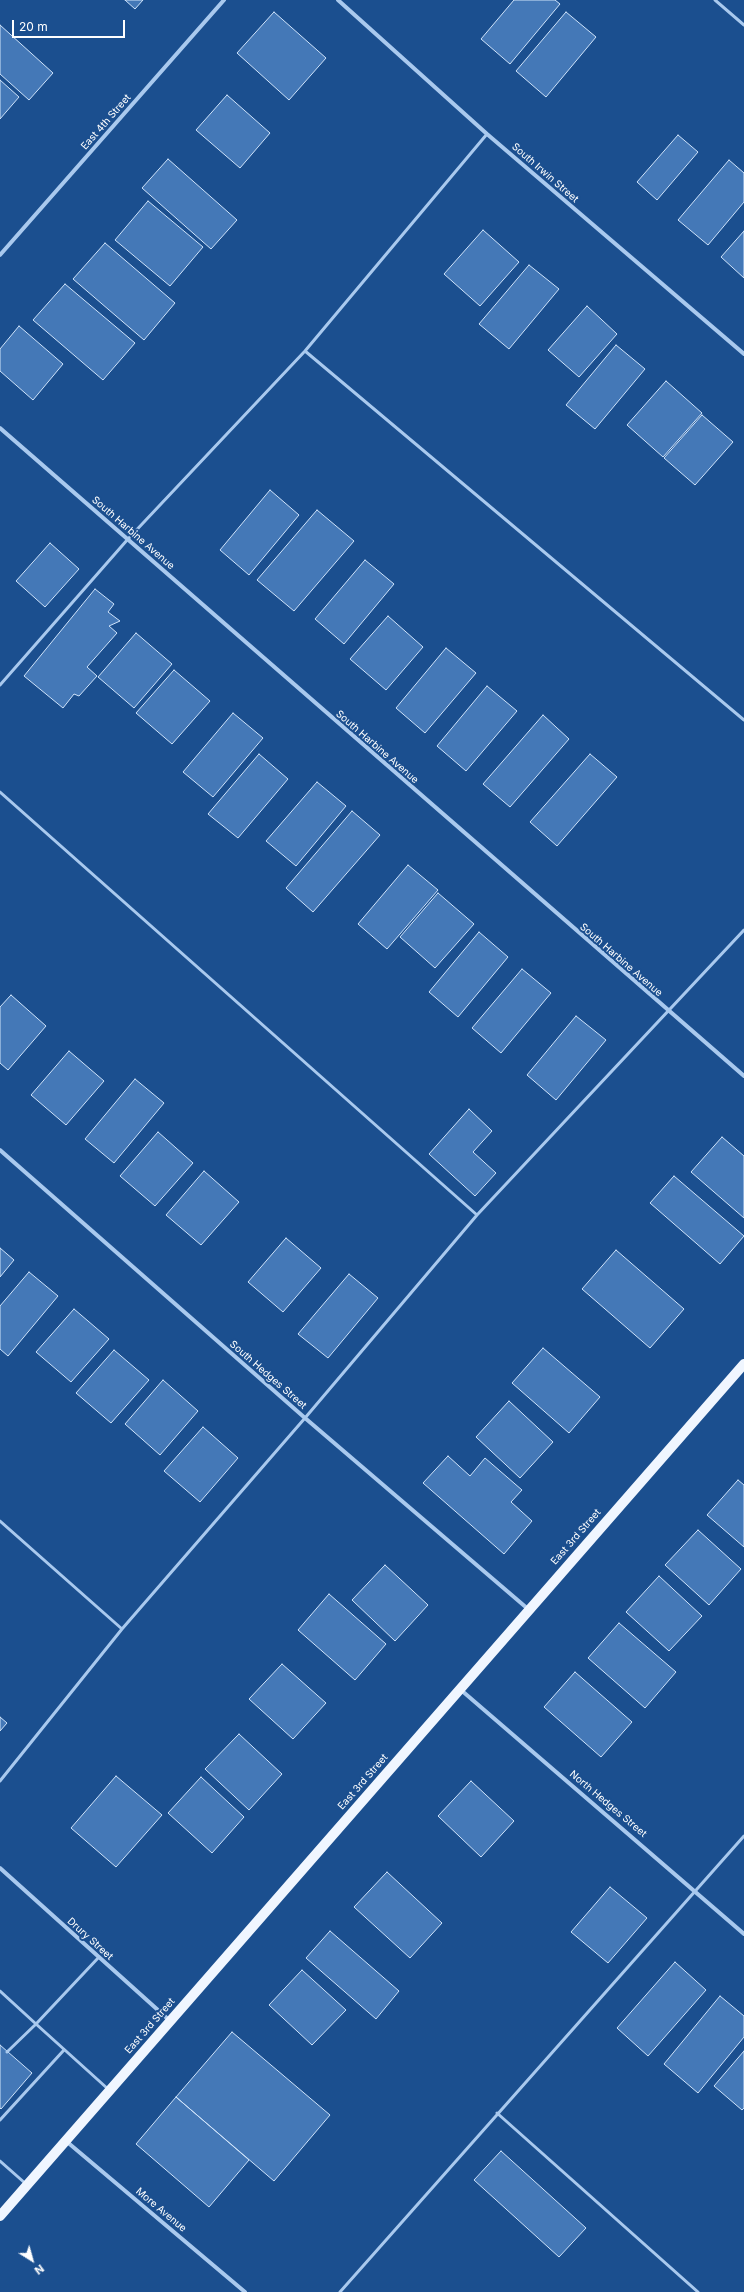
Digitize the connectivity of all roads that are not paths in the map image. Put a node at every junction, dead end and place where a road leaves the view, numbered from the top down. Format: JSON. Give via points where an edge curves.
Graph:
{"nodes":[{"id":1,"x":224,"y":0,"type":"edge"},
{"id":2,"x":338,"y":0,"type":"edge"},
{"id":3,"x":714,"y":0,"type":"edge"},
{"id":4,"x":744,"y":25,"type":"edge"},
{"id":5,"x":487,"y":134,"type":"junction"},
{"id":6,"x":0,"y":254,"type":"edge"},
{"id":7,"x":305,"y":351,"type":"junction"},
{"id":8,"x":744,"y":354,"type":"edge"},
{"id":9,"x":0,"y":428,"type":"edge"},
{"id":10,"x":128,"y":539,"type":"junction"},
{"id":11,"x":0,"y":685,"type":"edge"},
{"id":12,"x":744,"y":720,"type":"edge"},
{"id":13,"x":0,"y":792,"type":"edge"},
{"id":14,"x":744,"y":930,"type":"edge"},
{"id":15,"x":667,"y":1011,"type":"junction"},
{"id":16,"x":744,"y":1076,"type":"edge"},
{"id":17,"x":0,"y":1150,"type":"edge"},
{"id":18,"x":478,"y":1215,"type":"junction"},
{"id":19,"x":744,"y":1364,"type":"edge"},
{"id":20,"x":305,"y":1418,"type":"junction"},
{"id":21,"x":0,"y":1521,"type":"edge"},
{"id":22,"x":528,"y":1610,"type":"junction"},
{"id":23,"x":122,"y":1629,"type":"junction"},
{"id":24,"x":460,"y":1689,"type":"junction"},
{"id":25,"x":0,"y":1781,"type":"edge"},
{"id":26,"x":744,"y":1836,"type":"edge"},
{"id":27,"x":0,"y":1868,"type":"edge"},
{"id":28,"x":695,"y":1890,"type":"junction"},
{"id":29,"x":744,"y":1934,"type":"edge"},
{"id":30,"x":99,"y":1957,"type":"junction"},
{"id":31,"x":0,"y":1991,"type":"edge"},
{"id":32,"x":170,"y":2021,"type":"junction"},
{"id":33,"x":36,"y":2024,"type":"junction"},
{"id":34,"x":64,"y":2050,"type":"junction"},
{"id":35,"x":7,"y":2052,"type":"dead end"},
{"id":36,"x":110,"y":2090,"type":"junction"},
{"id":37,"x":498,"y":2113,"type":"junction"},
{"id":38,"x":0,"y":2120,"type":"edge"},
{"id":39,"x":66,"y":2141,"type":"junction"},
{"id":40,"x":0,"y":2161,"type":"edge"},
{"id":41,"x":27,"y":2185,"type":"junction"},
{"id":42,"x":0,"y":2216,"type":"edge"},
{"id":43,"x":245,"y":2292,"type":"edge"},
{"id":44,"x":340,"y":2292,"type":"edge"},
{"id":45,"x":698,"y":2292,"type":"edge"}],
"edges":[{"from":1,"to":6,"type":"street","name":"East 4th Street"},
{"from":2,"to":5,"type":"street","name":"South Irwin Street"},
{"from":3,"to":4,"type":"lane"},
{"from":5,"to":7,"type":"lane"},
{"from":5,"to":8,"type":"street","name":"South Irwin Street"},
{"from":7,"to":10,"type":"lane"},
{"from":7,"to":12,"type":"lane"},
{"from":9,"to":10,"type":"street","name":"South Harbine Avenue"},
{"from":10,"to":11,"type":"lane"},
{"from":10,"to":15,"type":"street","name":"South Harbine Avenue"},
{"from":13,"to":18,"type":"lane"},
{"from":14,"to":15,"type":"lane"},
{"from":15,"to":16,"type":"street","name":"South Harbine Avenue"},
{"from":15,"to":18,"type":"lane"},
{"from":17,"to":20,"type":"street","name":"South Hedges Street"},
{"from":18,"to":20,"type":"lane"},
{"from":19,"to":22,"type":"main road","name":"East 3rd Street"},
{"from":20,"to":22,"type":"street","name":"South Hedges Street"},
{"from":20,"to":23,"type":"lane"},
{"from":21,"to":23,"type":"lane"},
{"from":22,"to":24,"type":"main road","name":"East 3rd Street"},
{"from":23,"to":25,"type":"lane"},
{"from":24,"to":28,"type":"street","name":"North Hedges Street"},
{"from":24,"to":32,"type":"main road","name":"East 3rd Street"},
{"from":26,"to":28,"type":"lane"},
{"from":27,"to":30,"type":"street","name":"Drury Street"},
{"from":28,"to":29,"type":"street","name":"North Hedges Street"},
{"from":28,"to":37,"type":"lane"},
{"from":30,"to":32,"type":"street","name":"Drury Street"},
{"from":30,"to":33,"type":"lane"},
{"from":31,"to":33,"type":"lane"},
{"from":32,"to":36,"type":"main road","name":"East 3rd Street"},
{"from":33,"to":34,"type":"lane"},
{"from":33,"to":35,"type":"lane"},
{"from":34,"to":36,"type":"lane"},
{"from":34,"to":38,"type":"lane"},
{"from":36,"to":39,"type":"main road","name":"East 3rd Street"},
{"from":37,"to":44,"type":"lane"},
{"from":37,"to":45,"type":"lane"},
{"from":39,"to":41,"type":"main road","name":"East 3rd Street"},
{"from":39,"to":43,"type":"street","name":"More Avenue"},
{"from":40,"to":41,"type":"lane"},
{"from":41,"to":42,"type":"main road","name":"East 3rd Street"}]}
